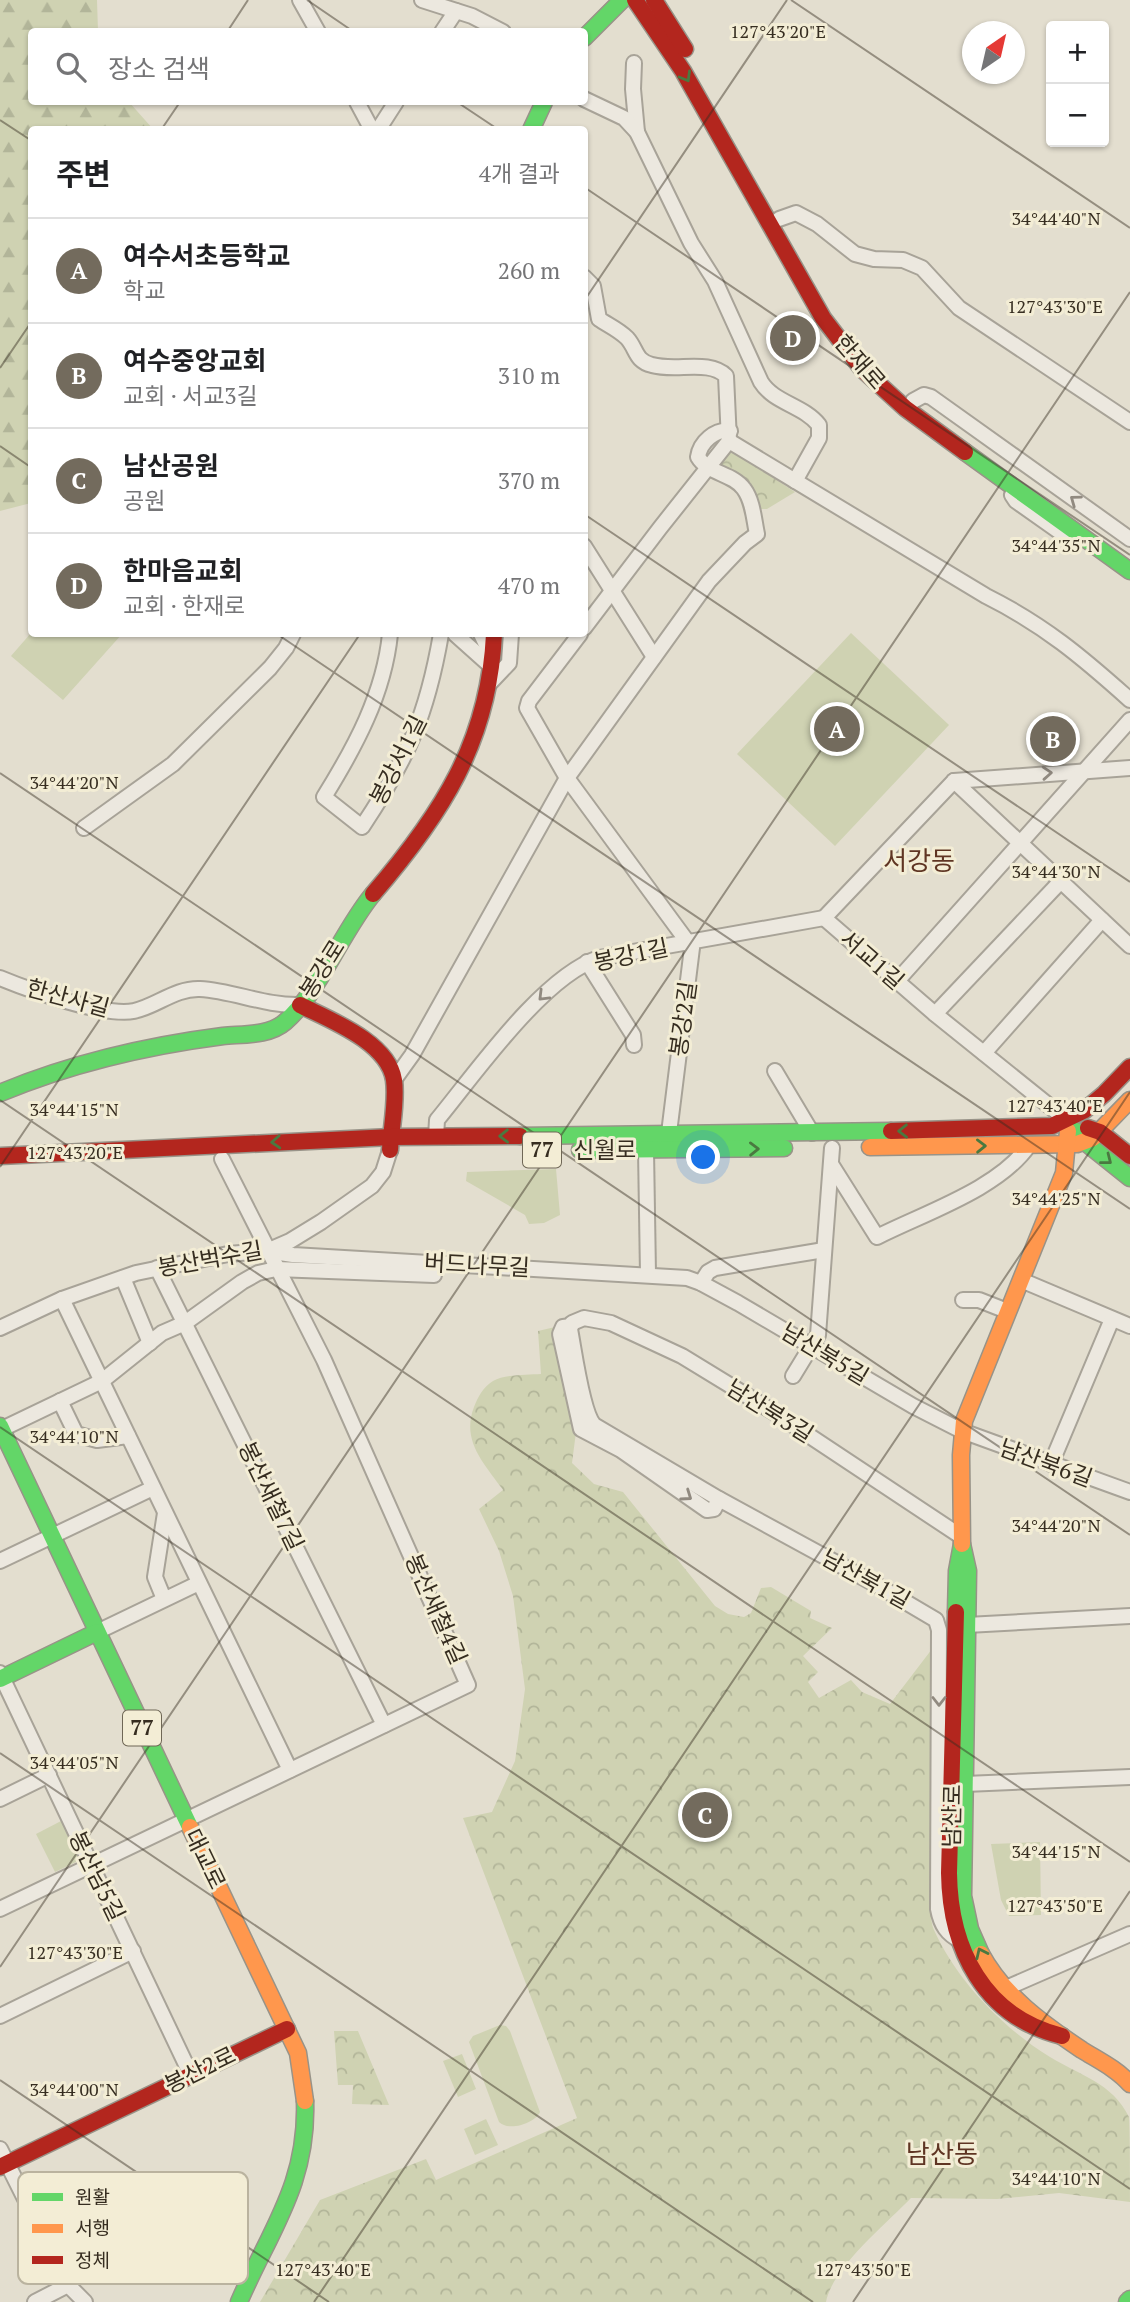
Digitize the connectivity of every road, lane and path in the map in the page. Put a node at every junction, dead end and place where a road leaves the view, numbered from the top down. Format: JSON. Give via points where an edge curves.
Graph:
{"nodes":[{"id":1,"x":300,"y":0,"type":"edge"},
{"id":2,"x":422,"y":0,"type":"edge"},
{"id":3,"x":622,"y":0,"type":"edge"},
{"id":4,"x":635,"y":0,"type":"edge"},
{"id":5,"x":654,"y":0,"type":"edge"},
{"id":6,"x":456,"y":11,"type":"junction"},
{"id":7,"x":315,"y":28,"type":"edge"},
{"id":8,"x":445,"y":28,"type":"edge"},
{"id":9,"x":496,"y":28,"type":"edge"},
{"id":10,"x":588,"y":34,"type":"edge"},
{"id":11,"x":634,"y":64,"type":"dead end"},
{"id":12,"x":588,"y":101,"type":"edge"},
{"id":13,"x":359,"y":105,"type":"edge"},
{"id":14,"x":394,"y":105,"type":"edge"},
{"id":15,"x":543,"y":105,"type":"edge"},
{"id":16,"x":370,"y":126,"type":"edge"},
{"id":17,"x":381,"y":126,"type":"edge"},
{"id":18,"x":533,"y":126,"type":"edge"},
{"id":19,"x":637,"y":132,"type":"junction"},
{"id":20,"x":779,"y":219,"type":"junction"},
{"id":21,"x":588,"y":282,"type":"edge"},
{"id":22,"x":913,"y":401,"type":"junction"},
{"id":23,"x":1130,"y":422,"type":"edge"},
{"id":24,"x":730,"y":436,"type":"junction"},
{"id":25,"x":707,"y":467,"type":"junction"},
{"id":26,"x":794,"y":481,"type":"junction"},
{"id":27,"x":1015,"y":490,"type":"junction"},
{"id":28,"x":1130,"y":539,"type":"edge"},
{"id":29,"x":588,"y":552,"type":"edge"},
{"id":30,"x":1130,"y":559,"type":"edge"},
{"id":31,"x":1130,"y":571,"type":"edge"},
{"id":32,"x":1130,"y":582,"type":"edge"},
{"id":33,"x":613,"y":590,"type":"junction"},
{"id":34,"x":588,"y":623,"type":"edge"},
{"id":35,"x":292,"y":637,"type":"edge"},
{"id":36,"x":390,"y":637,"type":"edge"},
{"id":37,"x":440,"y":637,"type":"edge"},
{"id":38,"x":458,"y":637,"type":"edge"},
{"id":39,"x":482,"y":637,"type":"edge"},
{"id":40,"x":494,"y":637,"type":"edge"},
{"id":41,"x":511,"y":637,"type":"edge"},
{"id":42,"x":578,"y":637,"type":"edge"},
{"id":43,"x":654,"y":657,"type":"junction"},
{"id":44,"x":492,"y":670,"type":"junction"},
{"id":45,"x":1130,"y":700,"type":"edge"},
{"id":46,"x":1130,"y":720,"type":"edge"},
{"id":47,"x":1130,"y":768,"type":"edge"},
{"id":48,"x":1084,"y":771,"type":"junction"},
{"id":49,"x":567,"y":778,"type":"junction"},
{"id":50,"x":954,"y":780,"type":"junction"},
{"id":51,"x":84,"y":828,"type":"dead end"},
{"id":52,"x":1020,"y":842,"type":"junction"},
{"id":53,"x":1061,"y":881,"type":"junction"},
{"id":54,"x":824,"y":918,"type":"junction"},
{"id":55,"x":1102,"y":920,"type":"junction"},
{"id":56,"x":689,"y":943,"type":"junction"},
{"id":57,"x":1130,"y":946,"type":"edge"},
{"id":58,"x":587,"y":962,"type":"junction"},
{"id":59,"x":0,"y":978,"type":"edge"},
{"id":60,"x":897,"y":981,"type":"junction"},
{"id":61,"x":300,"y":1005,"type":"junction"},
{"id":62,"x":935,"y":1014,"type":"junction"},
{"id":63,"x":634,"y":1045,"type":"dead end"},
{"id":64,"x":984,"y":1053,"type":"junction"},
{"id":65,"x":1130,"y":1067,"type":"edge"},
{"id":66,"x":775,"y":1071,"type":"dead end"},
{"id":67,"x":394,"y":1080,"type":"junction"},
{"id":68,"x":0,"y":1093,"type":"edge"},
{"id":69,"x":1130,"y":1100,"type":"edge"},
{"id":70,"x":1068,"y":1121,"type":"junction"},
{"id":71,"x":1100,"y":1132,"type":"junction"},
{"id":72,"x":669,"y":1133,"type":"junction"},
{"id":73,"x":812,"y":1133,"type":"junction"},
{"id":74,"x":436,"y":1137,"type":"junction"},
{"id":75,"x":1085,"y":1142,"type":"junction"},
{"id":76,"x":390,"y":1143,"type":"junction"},
{"id":77,"x":1067,"y":1144,"type":"junction"},
{"id":78,"x":1029,"y":1145,"type":"junction"},
{"id":79,"x":646,"y":1150,"type":"junction"},
{"id":80,"x":0,"y":1156,"type":"edge"},
{"id":81,"x":832,"y":1156,"type":"junction"},
{"id":82,"x":1130,"y":1156,"type":"edge"},
{"id":83,"x":222,"y":1159,"type":"junction"},
{"id":84,"x":0,"y":1172,"type":"edge"},
{"id":85,"x":1130,"y":1178,"type":"edge"},
{"id":86,"x":824,"y":1250,"type":"junction"},
{"id":87,"x":267,"y":1251,"type":"junction"},
{"id":88,"x":435,"y":1262,"type":"junction"},
{"id":89,"x":157,"y":1268,"type":"junction"},
{"id":90,"x":276,"y":1269,"type":"junction"},
{"id":91,"x":648,"y":1274,"type":"junction"},
{"id":92,"x":123,"y":1278,"type":"junction"},
{"id":93,"x":694,"y":1280,"type":"junction"},
{"id":94,"x":1021,"y":1280,"type":"junction"},
{"id":95,"x":62,"y":1299,"type":"junction"},
{"id":96,"x":962,"y":1300,"type":"dead end"},
{"id":97,"x":1007,"y":1311,"type":"junction"},
{"id":98,"x":1112,"y":1319,"type":"junction"},
{"id":99,"x":185,"y":1323,"type":"junction"},
{"id":100,"x":1130,"y":1326,"type":"edge"},
{"id":101,"x":0,"y":1328,"type":"edge"},
{"id":102,"x":150,"y":1343,"type":"junction"},
{"id":103,"x":811,"y":1346,"type":"junction"},
{"id":104,"x":793,"y":1376,"type":"dead end"},
{"id":105,"x":102,"y":1381,"type":"junction"},
{"id":106,"x":60,"y":1401,"type":"junction"},
{"id":107,"x":1,"y":1427,"type":"edge"},
{"id":108,"x":962,"y":1432,"type":"junction"},
{"id":109,"x":128,"y":1437,"type":"junction"},
{"id":110,"x":1051,"y":1464,"type":"junction"},
{"id":111,"x":153,"y":1488,"type":"junction"},
{"id":112,"x":1130,"y":1492,"type":"edge"},
{"id":113,"x":719,"y":1499,"type":"joint"},
{"id":114,"x":165,"y":1513,"type":"junction"},
{"id":115,"x":52,"y":1536,"type":"junction"},
{"id":116,"x":962,"y":1540,"type":"junction"},
{"id":117,"x":0,"y":1561,"type":"edge"},
{"id":118,"x":199,"y":1583,"type":"junction"},
{"id":119,"x":164,"y":1600,"type":"junction"},
{"id":120,"x":1130,"y":1616,"type":"edge"},
{"id":121,"x":967,"y":1625,"type":"junction"},
{"id":122,"x":97,"y":1632,"type":"junction"},
{"id":123,"x":1,"y":1676,"type":"edge"},
{"id":124,"x":384,"y":1725,"type":"junction"},
{"id":125,"x":290,"y":1770,"type":"junction"},
{"id":126,"x":49,"y":1775,"type":"junction"},
{"id":127,"x":1130,"y":1777,"type":"edge"},
{"id":128,"x":965,"y":1783,"type":"junction"},
{"id":129,"x":0,"y":1799,"type":"edge"},
{"id":130,"x":186,"y":1820,"type":"junction"},
{"id":131,"x":92,"y":1865,"type":"junction"},
{"id":132,"x":0,"y":1909,"type":"edge"},
{"id":133,"x":1130,"y":1934,"type":"edge"},
{"id":134,"x":961,"y":1941,"type":"junction"},
{"id":135,"x":133,"y":1951,"type":"junction"},
{"id":136,"x":1004,"y":1989,"type":"junction"},
{"id":137,"x":0,"y":2016,"type":"edge"},
{"id":138,"x":287,"y":2029,"type":"junction"},
{"id":139,"x":1062,"y":2036,"type":"junction"},
{"id":140,"x":191,"y":2075,"type":"junction"},
{"id":141,"x":1128,"y":2076,"type":"edge"},
{"id":142,"x":2,"y":2160,"type":"edge"},
{"id":143,"x":18,"y":2190,"type":"edge"},
{"id":144,"x":68,"y":2285,"type":"joint"},
{"id":145,"x":35,"y":2302,"type":"edge"},
{"id":146,"x":85,"y":2302,"type":"edge"},
{"id":147,"x":239,"y":2302,"type":"edge"}],
"edges":[{"from":1,"to":7,"type":"street"},
{"from":2,"to":6,"type":"street"},
{"from":3,"to":10,"type":"street"},
{"from":4,"to":27,"type":"street","name":"한재로","one_way":true,"via":[[683,71],[802,284],[848,353],[905,408]]},
{"from":5,"to":20,"type":"street","name":"한재로"},
{"from":6,"to":8,"type":"street"},
{"from":6,"to":9,"type":"street"},
{"from":11,"to":19,"type":"street"},
{"from":12,"to":19,"type":"street","via":[[624,118]]},
{"from":13,"to":16,"type":"street"},
{"from":14,"to":17,"type":"street"},
{"from":15,"to":18,"type":"street"},
{"from":19,"to":26,"type":"street","via":[[764,387],[802,409],[821,431]]},
{"from":20,"to":22,"type":"street","name":"한재로","via":[[831,308],[859,346]]},
{"from":20,"to":23,"type":"street","via":[[796,213],[855,254],[912,262],[959,308]]},
{"from":21,"to":24,"type":"street","via":[[600,319],[626,337],[638,359],[675,369],[713,367],[726,376]]},
{"from":28,"to":22,"type":"street","one_way":true,"via":[[931,397],[923,395]]},
{"from":22,"to":30,"type":"street","name":"한재로"},
{"from":24,"to":25,"type":"street"},
{"from":24,"to":26,"type":"street"},
{"from":25,"to":33,"type":"street"},
{"from":25,"to":43,"type":"street","via":[[742,486],[757,534],[709,581]]},
{"from":26,"to":45,"type":"street","via":[[1029,618]]},
{"from":27,"to":31,"type":"street","name":"한재로"},
{"from":27,"to":32,"type":"street","via":[[1016,501]]},
{"from":29,"to":33,"type":"street"},
{"from":33,"to":34,"type":"street"},
{"from":33,"to":43,"type":"street"},
{"from":35,"to":51,"type":"street","via":[[270,668],[172,765]]},
{"from":36,"to":37,"type":"street","name":"봉강서1길","via":[[374,701],[324,797],[362,827],[392,782],[415,735]]},
{"from":38,"to":44,"type":"street"},
{"from":39,"to":44,"type":"street"},
{"from":40,"to":44,"type":"street","name":"봉강로"},
{"from":41,"to":44,"type":"street","via":[[509,663]]},
{"from":42,"to":49,"type":"street","via":[[527,708]]},
{"from":43,"to":49,"type":"street"},
{"from":44,"to":61,"type":"street","name":"봉강로","via":[[468,754],[436,815],[356,916]]},
{"from":46,"to":48,"type":"street"},
{"from":47,"to":48,"type":"street"},
{"from":50,"to":48,"type":"street","one_way":true},
{"from":48,"to":52,"type":"street"},
{"from":49,"to":56,"type":"street"},
{"from":49,"to":67,"type":"street"},
{"from":50,"to":52,"type":"street"},
{"from":50,"to":54,"type":"street","name":"서교1길"},
{"from":52,"to":53,"type":"street"},
{"from":52,"to":60,"type":"street"},
{"from":53,"to":55,"type":"street"},
{"from":53,"to":62,"type":"street"},
{"from":54,"to":56,"type":"street","name":"봉강1길"},
{"from":54,"to":60,"type":"street","name":"서교1길"},
{"from":55,"to":57,"type":"street"},
{"from":55,"to":64,"type":"street"},
{"from":56,"to":58,"type":"street","name":"봉강1길"},
{"from":56,"to":72,"type":"street","name":"봉강2길","via":[[692,956]]},
{"from":58,"to":63,"type":"street","via":[[633,1035]]},
{"from":58,"to":74,"type":"street","name":"봉강1길","one_way":true,"via":[[555,984],[516,1026],[437,1120]]},
{"from":59,"to":61,"type":"street","name":"한산사길","via":[[123,1012],[197,989],[270,1004]]},
{"from":60,"to":62,"type":"street","name":"서교1길"},
{"from":61,"to":67,"type":"street","via":[[375,1048],[389,1063]]},
{"from":61,"to":68,"type":"street","name":"봉강로","via":[[270,1030],[144,1046],[34,1078]]},
{"from":62,"to":64,"type":"street","name":"서교1길"},
{"from":64,"to":70,"type":"street","name":"서교1길"},
{"from":65,"to":70,"type":"street","number":"77","via":[[1091,1107]]},
{"from":66,"to":73,"type":"street"},
{"from":67,"to":76,"type":"street"},
{"from":69,"to":71,"type":"street","number":"77"},
{"from":70,"to":71,"type":"street"},
{"from":70,"to":73,"type":"street","name":"신월로","number":"77","one_way":true,"via":[[1032,1128]]},
{"from":70,"to":75,"type":"street"},
{"from":70,"to":77,"type":"street","name":"남산로"},
{"from":71,"to":75,"type":"street","number":"77"},
{"from":71,"to":82,"type":"street"},
{"from":72,"to":73,"type":"street","name":"신월로","number":"77"},
{"from":72,"to":74,"type":"street","name":"신월로","number":"77","one_way":true},
{"from":74,"to":76,"type":"street","name":"신월로","number":"77"},
{"from":75,"to":77,"type":"street","name":"신월로","number":"77"},
{"from":75,"to":85,"type":"street","one_way":true},
{"from":76,"to":79,"type":"street","name":"신월로","number":"77"},
{"from":76,"to":80,"type":"street","name":"신월로","number":"77","one_way":true},
{"from":76,"to":83,"type":"street","name":"신월로","number":"77"},
{"from":76,"to":87,"type":"street","name":"봉산벅수길","via":[[383,1172],[366,1191],[299,1236]]},
{"from":77,"to":78,"type":"street","name":"신월로","number":"77"},
{"from":77,"to":94,"type":"street","name":"남산로","via":[[1063,1173]]},
{"from":81,"to":78,"type":"street","name":"신월로","number":"77","one_way":true},
{"from":78,"to":81,"type":"street","via":[[1017,1162],[991,1180],[877,1237]]},
{"from":79,"to":81,"type":"street","name":"신월로","number":"77","one_way":true},
{"from":79,"to":91,"type":"street"},
{"from":81,"to":86,"type":"street"},
{"from":83,"to":84,"type":"street","name":"신월로","number":"77"},
{"from":83,"to":87,"type":"street","name":"봉산새철4길"},
{"from":86,"to":93,"type":"street","via":[[715,1268]]},
{"from":86,"to":103,"type":"street","via":[[818,1335]]},
{"from":87,"to":88,"type":"street","name":"버드나무길"},
{"from":87,"to":89,"type":"street","name":"봉산벅수길"},
{"from":87,"to":90,"type":"street","name":"봉산새철4길"},
{"from":88,"to":90,"type":"street","via":[[434,1275]]},
{"from":88,"to":91,"type":"street","name":"버드나무길"},
{"from":89,"to":92,"type":"street","name":"봉산벅수길"},
{"from":89,"to":99,"type":"street","name":"봉산새철7길"},
{"from":90,"to":99,"type":"street","via":[[250,1277]]},
{"from":90,"to":124,"type":"street","name":"봉산새철4길","via":[[324,1360],[468,1685]]},
{"from":91,"to":93,"type":"street","name":"버드나무길"},
{"from":92,"to":95,"type":"street","name":"봉산벅수길"},
{"from":92,"to":102,"type":"street"},
{"from":93,"to":103,"type":"street","name":"남산북5길"},
{"from":94,"to":97,"type":"street","name":"남산로"},
{"from":94,"to":98,"type":"street"},
{"from":95,"to":101,"type":"street","name":"봉산벅수길"},
{"from":95,"to":105,"type":"street"},
{"from":96,"to":97,"type":"street","via":[[979,1300]]},
{"from":97,"to":108,"type":"street","name":"남산로"},
{"from":98,"to":100,"type":"street"},
{"from":98,"to":110,"type":"street"},
{"from":99,"to":102,"type":"street"},
{"from":99,"to":124,"type":"street","name":"봉산새철7길"},
{"from":102,"to":105,"type":"street"},
{"from":103,"to":104,"type":"street"},
{"from":103,"to":108,"type":"street","name":"남산북5길"},
{"from":105,"to":106,"type":"street"},
{"from":105,"to":109,"type":"street"},
{"from":106,"to":107,"type":"street"},
{"from":106,"to":109,"type":"street","via":[[76,1434],[97,1440]]},
{"from":107,"to":115,"type":"street","name":"대교로","number":"77"},
{"from":108,"to":110,"type":"street","name":"남산북6길"},
{"from":108,"to":116,"type":"street","name":"남산로"},
{"from":109,"to":111,"type":"street"},
{"from":110,"to":112,"type":"street","name":"남산북6길"},
{"from":111,"to":114,"type":"street"},
{"from":111,"to":115,"type":"street"},
{"from":113,"to":116,"type":"street","name":"남산북3길","via":[[714,1509],[707,1510],[621,1450],[581,1429],[560,1334],[563,1328],[571,1328],[577,1320],[603,1320],[682,1356]]},
{"from":113,"to":134,"type":"street","name":"남산북1길","one_way":true,"via":[[938,1622],[938,1909],[944,1928]]},
{"from":114,"to":118,"type":"street"},
{"from":114,"to":119,"type":"street","via":[[155,1577]]},
{"from":115,"to":117,"type":"street"},
{"from":115,"to":122,"type":"street","name":"대교로","number":"77"},
{"from":116,"to":121,"type":"street","name":"남산로","via":[[968,1571]]},
{"from":116,"to":134,"type":"street","name":"남산로","via":[[957,1570],[951,1898]]},
{"from":118,"to":119,"type":"street"},
{"from":118,"to":125,"type":"street"},
{"from":119,"to":122,"type":"street"},
{"from":120,"to":121,"type":"street"},
{"from":121,"to":128,"type":"street","name":"남산로"},
{"from":122,"to":123,"type":"street"},
{"from":122,"to":130,"type":"street","name":"대교로","number":"77"},
{"from":123,"to":126,"type":"street","name":"봉산남5길"},
{"from":124,"to":125,"type":"street","name":"봉산새철4길"},
{"from":125,"to":130,"type":"street","name":"봉산새철4길"},
{"from":126,"to":129,"type":"street"},
{"from":126,"to":131,"type":"street","name":"봉산남5길"},
{"from":127,"to":128,"type":"street"},
{"from":136,"to":128,"type":"street","name":"남산로","one_way":true,"via":[[982,1955],[965,1908]]},
{"from":130,"to":131,"type":"street","name":"봉산새철4길"},
{"from":130,"to":138,"type":"street","name":"대교로","number":"77"},
{"from":131,"to":132,"type":"street","name":"봉산새철4길"},
{"from":131,"to":135,"type":"street","name":"봉산남5길"},
{"from":133,"to":136,"type":"street"},
{"from":134,"to":139,"type":"street","name":"남산로","via":[[981,1984],[1003,2009],[1028,2025]]},
{"from":135,"to":137,"type":"street"},
{"from":135,"to":140,"type":"street","name":"봉산남5길"},
{"from":136,"to":139,"type":"street","name":"남산로"},
{"from":138,"to":140,"type":"street","name":"봉산2로"},
{"from":138,"to":147,"type":"street","name":"대교로","number":"77","via":[[304,2079],[306,2136],[284,2213]]},
{"from":139,"to":141,"type":"street","name":"남산로"},
{"from":140,"to":142,"type":"street","name":"봉산2로"},
{"from":142,"to":143,"type":"street"},
{"from":144,"to":145,"type":"street"},
{"from":144,"to":146,"type":"street"}]}
